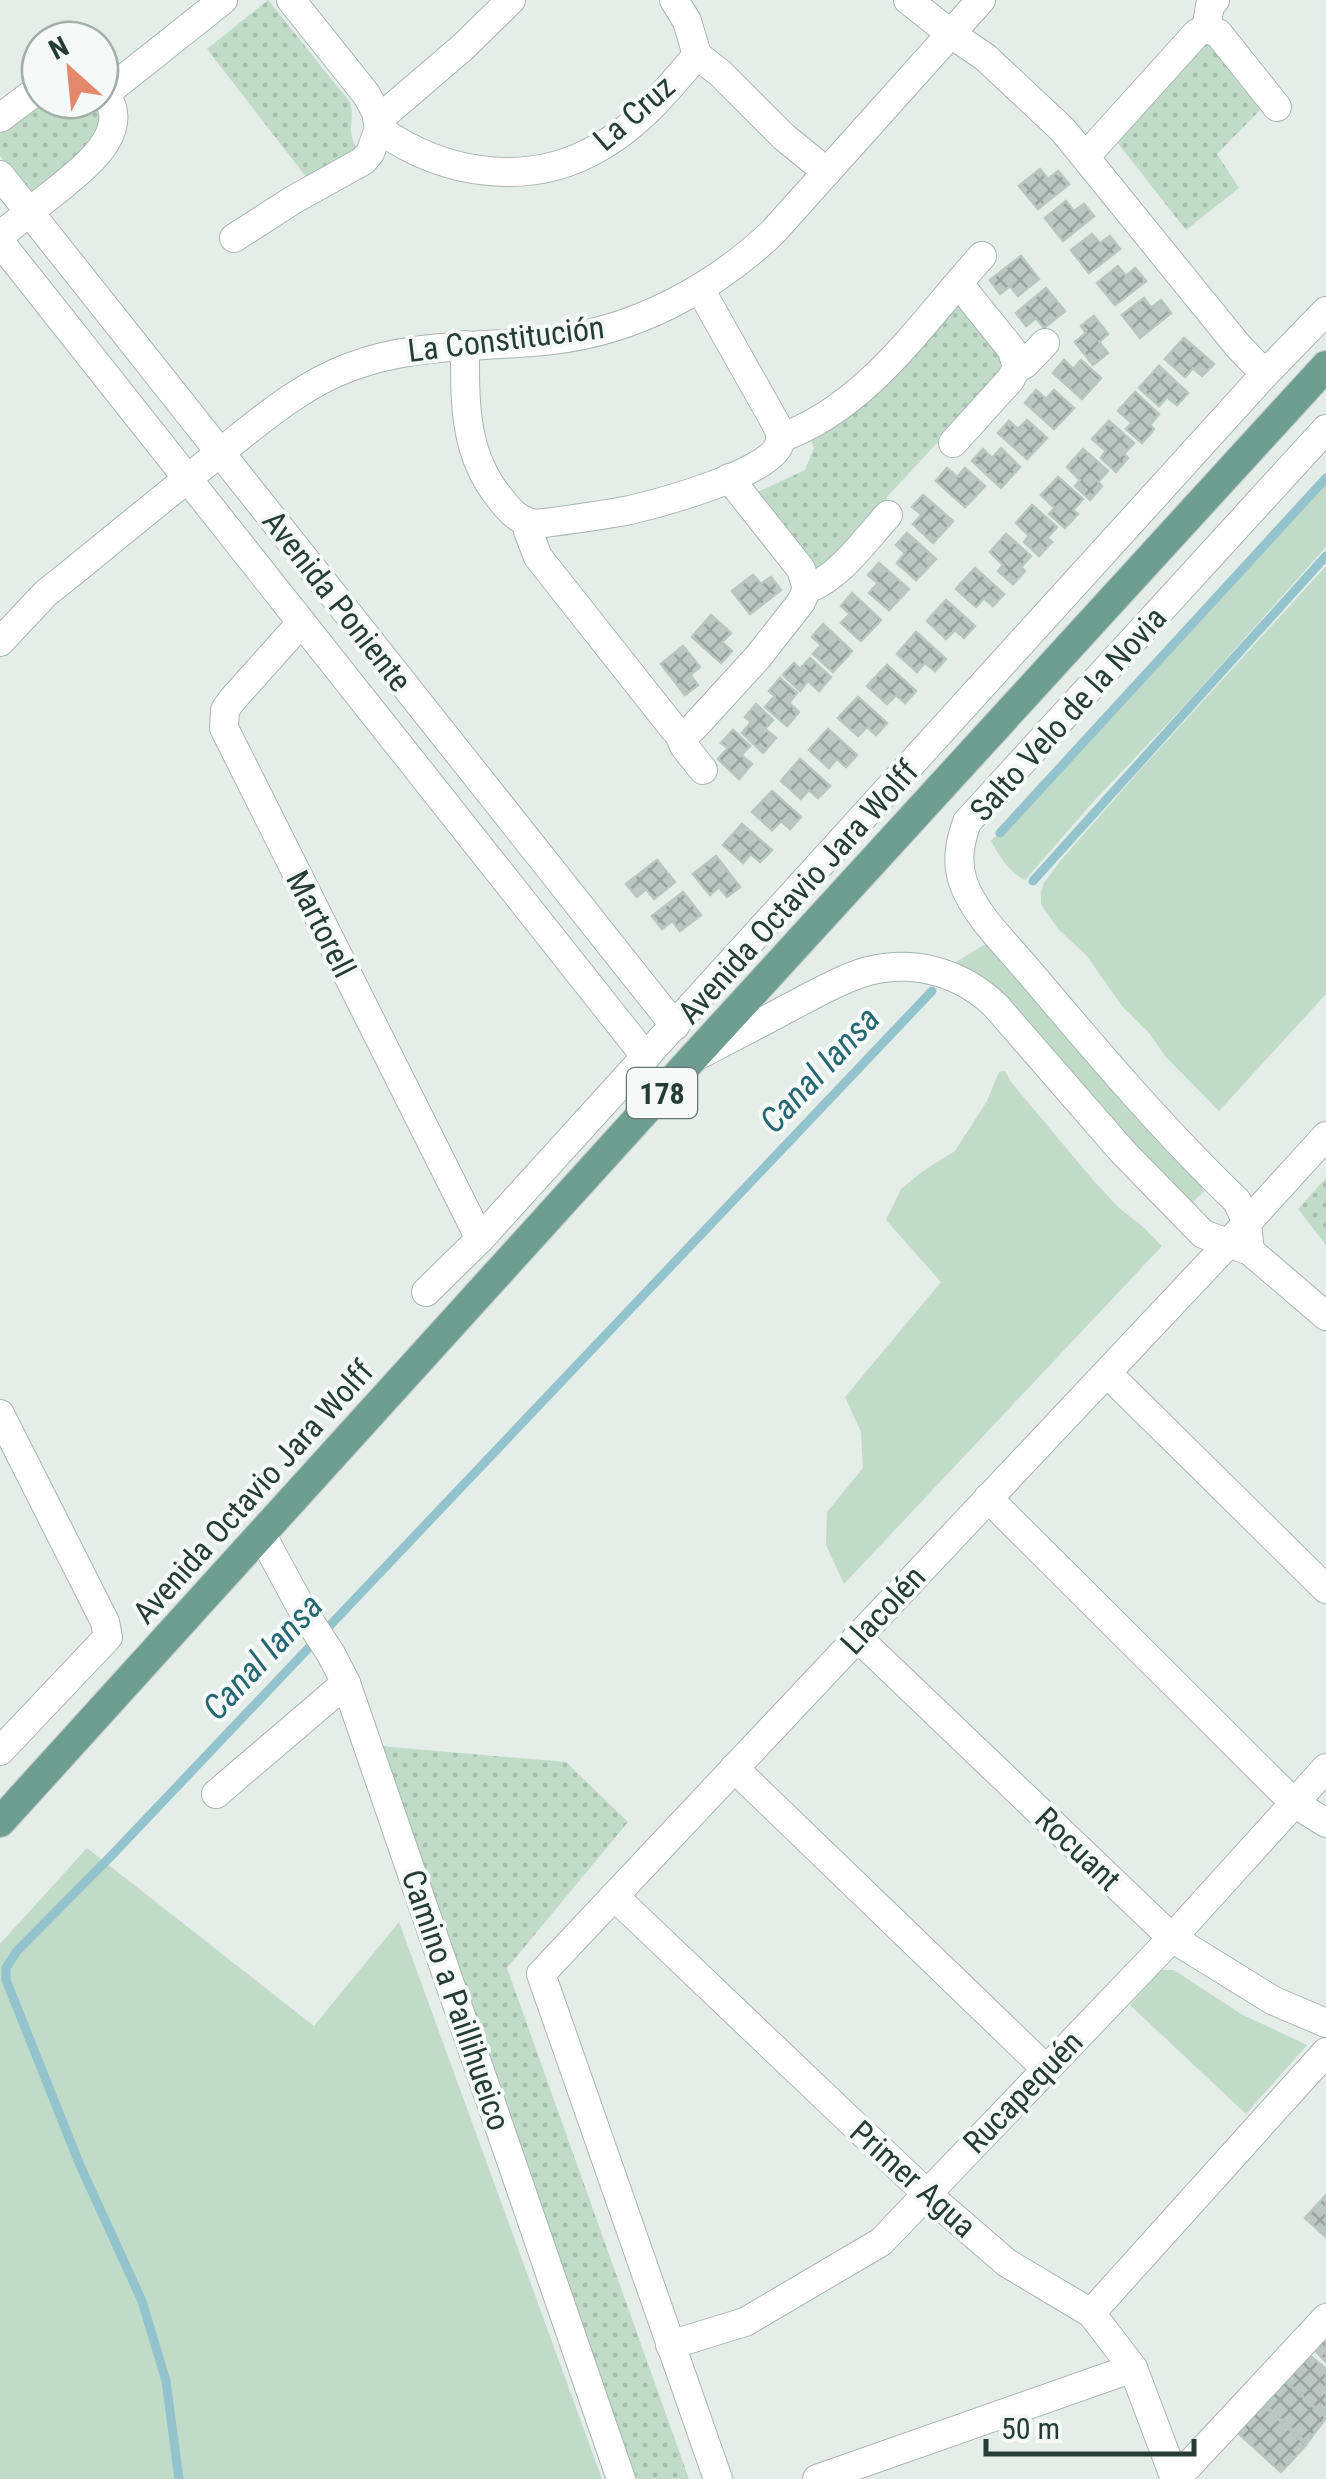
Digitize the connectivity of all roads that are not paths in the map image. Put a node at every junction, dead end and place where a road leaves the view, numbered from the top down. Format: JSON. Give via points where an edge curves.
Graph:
{"nodes":[{"id":1,"x":224,"y":0,"type":"edge"},
{"id":2,"x":291,"y":0,"type":"edge"},
{"id":3,"x":511,"y":0,"type":"edge"},
{"id":4,"x":674,"y":0,"type":"edge"},
{"id":5,"x":908,"y":0,"type":"edge"},
{"id":6,"x":981,"y":0,"type":"edge"},
{"id":7,"x":1215,"y":0,"type":"edge"},
{"id":8,"x":1206,"y":29,"type":"junction"},
{"id":9,"x":951,"y":34,"type":"junction"},
{"id":10,"x":697,"y":55,"type":"junction"},
{"id":11,"x":120,"y":78,"type":"edge"},
{"id":12,"x":1278,"y":107,"type":"dead end"},
{"id":13,"x":113,"y":120,"type":"edge"},
{"id":14,"x":379,"y":124,"type":"junction"},
{"id":15,"x":1086,"y":156,"type":"junction"},
{"id":16,"x":827,"y":172,"type":"junction"},
{"id":17,"x":0,"y":175,"type":"edge"},
{"id":18,"x":30,"y":212,"type":"junction"},
{"id":19,"x":234,"y":238,"type":"dead end"},
{"id":20,"x":0,"y":239,"type":"edge"},
{"id":21,"x":982,"y":256,"type":"dead end"},
{"id":22,"x":959,"y":284,"type":"junction"},
{"id":23,"x":700,"y":288,"type":"junction"},
{"id":24,"x":1326,"y":311,"type":"edge"},
{"id":25,"x":1044,"y":343,"type":"dead end"},
{"id":26,"x":465,"y":345,"type":"junction"},
{"id":27,"x":1326,"y":366,"type":"edge"},
{"id":28,"x":1017,"y":368,"type":"junction"},
{"id":29,"x":1265,"y":374,"type":"junction"},
{"id":30,"x":1326,"y":428,"type":"edge"},
{"id":31,"x":780,"y":438,"type":"junction"},
{"id":32,"x":953,"y":443,"type":"dead end"},
{"id":33,"x":220,"y":453,"type":"junction"},
{"id":34,"x":729,"y":478,"type":"junction"},
{"id":35,"x":187,"y":479,"type":"junction"},
{"id":36,"x":888,"y":515,"type":"dead end"},
{"id":37,"x":528,"y":523,"type":"junction"},
{"id":38,"x":807,"y":590,"type":"junction"},
{"id":39,"x":301,"y":623,"type":"junction"},
{"id":40,"x":0,"y":642,"type":"edge"},
{"id":41,"x":678,"y":732,"type":"junction"},
{"id":42,"x":703,"y":770,"type":"dead end"},
{"id":43,"x":675,"y":1026,"type":"junction"},
{"id":44,"x":646,"y":1056,"type":"junction"},
{"id":45,"x":693,"y":1058,"type":"junction"},
{"id":46,"x":1326,"y":1136,"type":"edge"},
{"id":47,"x":1248,"y":1223,"type":"junction"},
{"id":48,"x":480,"y":1239,"type":"junction"},
{"id":49,"x":1234,"y":1248,"type":"junction"},
{"id":50,"x":426,"y":1292,"type":"dead end"},
{"id":51,"x":1326,"y":1316,"type":"edge"},
{"id":52,"x":1106,"y":1372,"type":"junction"},
{"id":53,"x":0,"y":1414,"type":"edge"},
{"id":54,"x":9,"y":1461,"type":"edge"},
{"id":55,"x":988,"y":1498,"type":"junction"},
{"id":56,"x":262,"y":1535,"type":"junction"},
{"id":57,"x":1326,"y":1589,"type":"edge"},
{"id":58,"x":857,"y":1638,"type":"junction"},
{"id":59,"x":346,"y":1684,"type":"junction"},
{"id":60,"x":0,"y":1751,"type":"edge"},
{"id":61,"x":734,"y":1768,"type":"junction"},
{"id":62,"x":1326,"y":1768,"type":"edge"},
{"id":63,"x":216,"y":1794,"type":"dead end"},
{"id":64,"x":1294,"y":1802,"type":"junction"},
{"id":65,"x":0,"y":1822,"type":"edge"},
{"id":66,"x":1326,"y":1823,"type":"edge"},
{"id":67,"x":614,"y":1896,"type":"junction"},
{"id":68,"x":1172,"y":1938,"type":"junction"},
{"id":69,"x":1326,"y":2023,"type":"edge"},
{"id":70,"x":1326,"y":2052,"type":"edge"},
{"id":71,"x":1045,"y":2068,"type":"junction"},
{"id":72,"x":926,"y":2194,"type":"junction"},
{"id":73,"x":1091,"y":2314,"type":"junction"},
{"id":74,"x":1326,"y":2318,"type":"edge"},
{"id":75,"x":670,"y":2345,"type":"junction"},
{"id":76,"x":1133,"y":2368,"type":"junction"},
{"id":77,"x":621,"y":2479,"type":"edge"},
{"id":78,"x":718,"y":2479,"type":"edge"},
{"id":79,"x":817,"y":2479,"type":"edge"},
{"id":80,"x":1175,"y":2479,"type":"edge"}],
"edges":[{"from":1,"to":11,"type":"street"},
{"from":2,"to":14,"type":"street","name":"La Cruz","via":[[366,94]]},
{"from":3,"to":14,"type":"street"},
{"from":4,"to":10,"type":"street"},
{"from":5,"to":9,"type":"street"},
{"from":6,"to":9,"type":"street","name":"La Constitución"},
{"from":7,"to":8,"type":"street"},
{"from":8,"to":12,"type":"street","via":[[1218,33]]},
{"from":8,"to":15,"type":"street"},
{"from":9,"to":15,"type":"street","via":[[985,57]]},
{"from":9,"to":16,"type":"street","name":"La Constitución"},
{"from":10,"to":14,"type":"street","name":"La Cruz","via":[[624,131],[562,165],[509,172],[457,166],[416,152]]},
{"from":10,"to":16,"type":"street","name":"La Cruz"},
{"from":13,"to":18,"type":"street","via":[[99,153]]},
{"from":14,"to":19,"type":"street","via":[[363,161]]},
{"from":15,"to":29,"type":"street"},
{"from":16,"to":23,"type":"street","name":"La Constitución","via":[[754,250]]},
{"from":17,"to":18,"type":"street","name":"Avenida Poniente"},
{"from":18,"to":20,"type":"street"},
{"from":18,"to":33,"type":"street","name":"Avenida Poniente"},
{"from":20,"to":35,"type":"street","name":"Avenida Poniente"},
{"from":21,"to":22,"type":"street"},
{"from":22,"to":28,"type":"street","via":[[1012,350]]},
{"from":22,"to":31,"type":"street","via":[[854,395]]},
{"from":23,"to":26,"type":"street","name":"La Constitución","via":[[635,319],[572,337]]},
{"from":23,"to":31,"type":"street"},
{"from":24,"to":29,"type":"street","name":"Avenida Octavio Jara Wolff"},
{"from":25,"to":28,"type":"street"},
{"from":26,"to":33,"type":"street","name":"La Constitución","via":[[400,352],[346,368],[279,406]]},
{"from":26,"to":37,"type":"street","via":[[466,413],[475,456],[506,507]]},
{"from":27,"to":45,"type":"main road","name":"Avenida Octavio Jara Wolff","number":"178"},
{"from":28,"to":32,"type":"street"},
{"from":29,"to":43,"type":"street","name":"Avenida Octavio Jara Wolff"},
{"from":30,"to":47,"type":"street","name":"Salto Velo de la Novia","via":[[966,822],[958,846],[964,883],[984,917],[1132,1093],[1237,1201]]},
{"from":31,"to":34,"type":"street","via":[[763,462]]},
{"from":33,"to":35,"type":"street","name":"La Constitución"},
{"from":33,"to":43,"type":"street","name":"Avenida Poniente"},
{"from":34,"to":37,"type":"street","via":[[634,509]]},
{"from":34,"to":38,"type":"street","via":[[800,569]]},
{"from":35,"to":39,"type":"street","name":"Avenida Poniente"},
{"from":35,"to":40,"type":"street","name":"La Constitución","via":[[46,593]]},
{"from":36,"to":38,"type":"street","via":[[838,569]]},
{"from":37,"to":41,"type":"street","via":[[538,557]]},
{"from":38,"to":41,"type":"street","via":[[758,657],[693,728]]},
{"from":39,"to":44,"type":"street","name":"Avenida Poniente"},
{"from":39,"to":48,"type":"street","name":"Martorell","via":[[232,700],[224,728]]},
{"from":41,"to":42,"type":"street"},
{"from":43,"to":44,"type":"street","name":"Avenida Octavio Jara Wolff"},
{"from":44,"to":48,"type":"street","name":"Avenida Octavio Jara Wolff"},
{"from":45,"to":49,"type":"street","via":[[868,971],[910,968],[956,976],[996,1006],[1203,1234]]},
{"from":45,"to":56,"type":"main road","name":"Avenida Octavio Jara Wolff","number":"178"},
{"from":46,"to":47,"type":"street"},
{"from":47,"to":49,"type":"street"},
{"from":48,"to":50,"type":"street","name":"Avenida Octavio Jara Wolff"},
{"from":49,"to":51,"type":"street"},
{"from":49,"to":52,"type":"street","name":"Llacolén"},
{"from":52,"to":55,"type":"street","name":"Llacolén"},
{"from":52,"to":57,"type":"street"},
{"from":53,"to":54,"type":"street"},
{"from":54,"to":60,"type":"street","name":"Avenida Octavio Jara Wolff","via":[[108,1636]]},
{"from":55,"to":58,"type":"street","name":"Llacolén"},
{"from":55,"to":64,"type":"street"},
{"from":56,"to":59,"type":"street","name":"Camino a Paillihueico"},
{"from":56,"to":65,"type":"main road","name":"Avenida Octavio Jara Wolff","number":"178"},
{"from":58,"to":61,"type":"street","name":"Llacolén"},
{"from":58,"to":68,"type":"street","name":"Rocuant"},
{"from":59,"to":63,"type":"street"},
{"from":59,"to":77,"type":"street","name":"Camino a Paillihueico"},
{"from":61,"to":67,"type":"street","name":"Llacolén"},
{"from":61,"to":71,"type":"street"},
{"from":62,"to":64,"type":"street","name":"Rucapequén"},
{"from":64,"to":66,"type":"street"},
{"from":64,"to":68,"type":"street","name":"Rucapequén"},
{"from":67,"to":72,"type":"street","name":"Primer Agua"},
{"from":67,"to":75,"type":"street","name":"Llacolén","via":[[541,1974]]},
{"from":68,"to":69,"type":"street","name":"Rocuant","via":[[1274,2002]]},
{"from":68,"to":71,"type":"street","name":"Rucapequén"},
{"from":70,"to":73,"type":"street"},
{"from":71,"to":72,"type":"street","name":"Rucapequén"},
{"from":72,"to":73,"type":"street","name":"Primer Agua","via":[[1007,2263]]},
{"from":72,"to":75,"type":"street","name":"Rucapequén","via":[[880,2242],[813,2282],[745,2322]]},
{"from":73,"to":76,"type":"street","name":"Primer Agua"},
{"from":74,"to":80,"type":"street"},
{"from":75,"to":78,"type":"street"},
{"from":76,"to":79,"type":"street"},
{"from":76,"to":80,"type":"street","name":"Primer Agua"}]}
